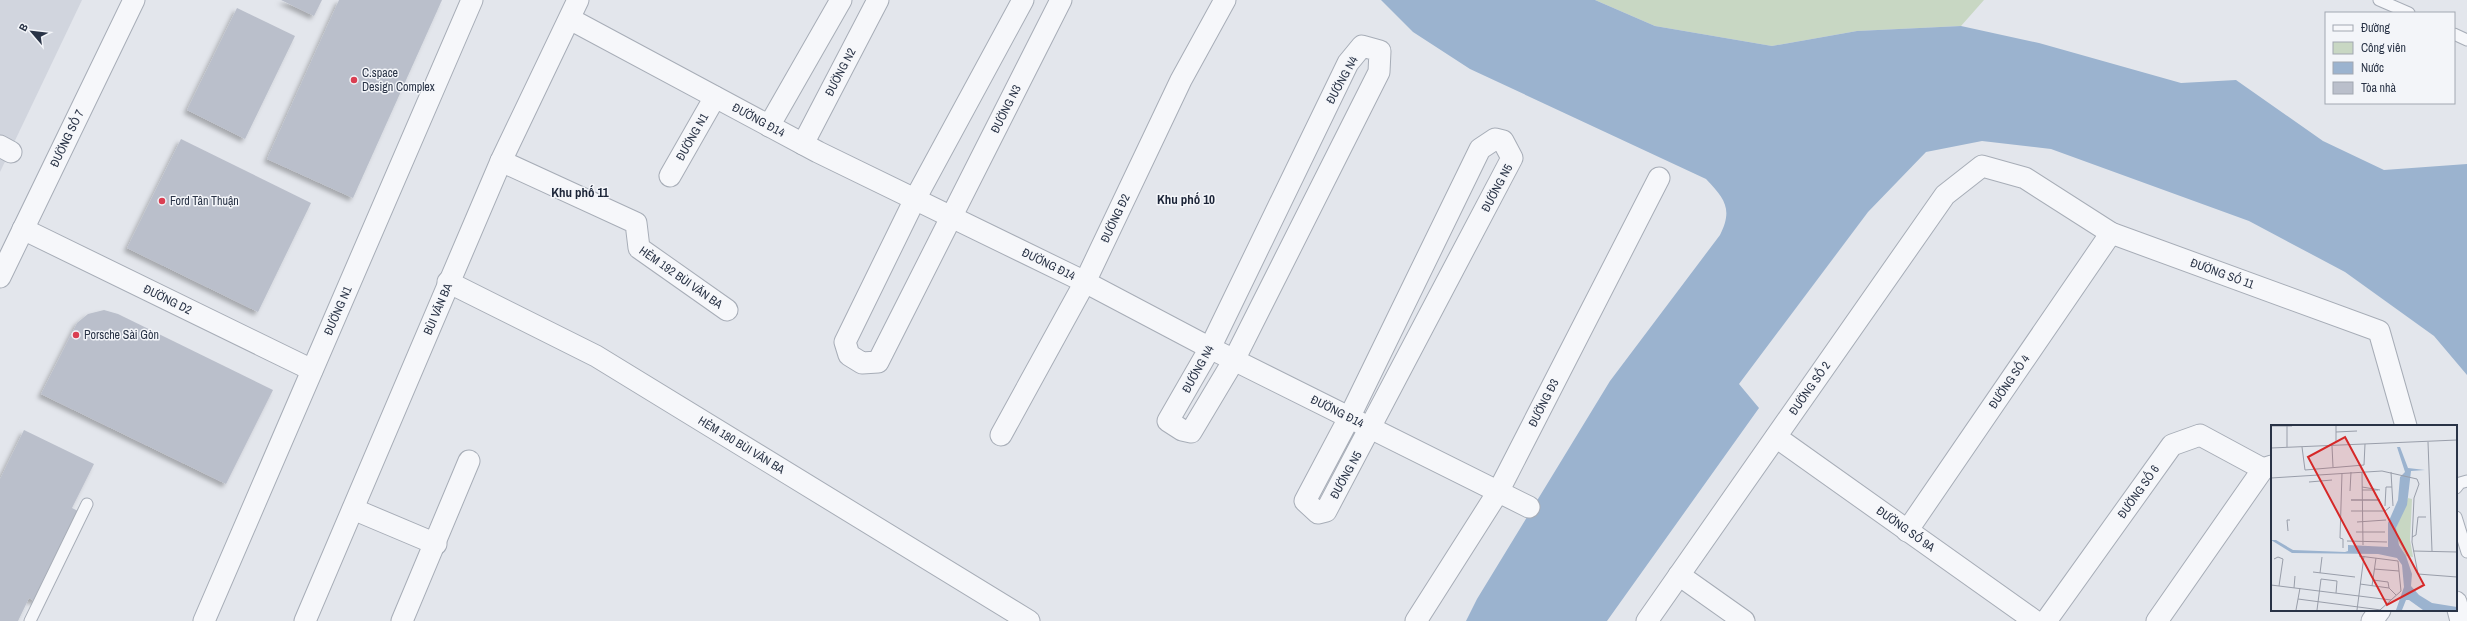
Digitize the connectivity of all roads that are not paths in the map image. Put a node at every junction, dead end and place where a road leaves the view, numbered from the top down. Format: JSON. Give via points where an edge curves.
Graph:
{"nodes":[{"id":1,"x":134,"y":0,"type":"edge"},
{"id":2,"x":472,"y":0,"type":"edge"},
{"id":3,"x":578,"y":0,"type":"edge"},
{"id":4,"x":841,"y":0,"type":"edge"},
{"id":5,"x":878,"y":0,"type":"edge"},
{"id":6,"x":1022,"y":0,"type":"edge"},
{"id":7,"x":1061,"y":0,"type":"edge"},
{"id":8,"x":1225,"y":0,"type":"edge"},
{"id":9,"x":2380,"y":0,"type":"edge"},
{"id":10,"x":2407,"y":12,"type":"edge"},
{"id":11,"x":570,"y":19,"type":"junction"},
{"id":12,"x":2455,"y":34,"type":"edge"},
{"id":13,"x":2467,"y":40,"type":"edge"},
{"id":14,"x":715,"y":97,"type":"junction"},
{"id":15,"x":769,"y":126,"type":"junction"},
{"id":16,"x":803,"y":144,"type":"junction"},
{"id":17,"x":500,"y":161,"type":"junction"},
{"id":18,"x":1982,"y":166,"type":"joint"},
{"id":19,"x":670,"y":176,"type":"dead end"},
{"id":20,"x":1659,"y":178,"type":"dead end"},
{"id":21,"x":914,"y":201,"type":"junction"},
{"id":22,"x":952,"y":219,"type":"junction"},
{"id":23,"x":23,"y":229,"type":"junction"},
{"id":24,"x":2111,"y":233,"type":"junction"},
{"id":25,"x":0,"y":277,"type":"edge"},
{"id":26,"x":448,"y":282,"type":"junction"},
{"id":27,"x":1085,"y":282,"type":"junction"},
{"id":28,"x":727,"y":310,"type":"dead end"},
{"id":29,"x":1210,"y":348,"type":"junction"},
{"id":30,"x":1234,"y":360,"type":"junction"},
{"id":31,"x":312,"y":370,"type":"junction"},
{"id":32,"x":1349,"y":418,"type":"junction"},
{"id":33,"x":2405,"y":425,"type":"edge"},
{"id":34,"x":1371,"y":429,"type":"junction"},
{"id":35,"x":1001,"y":435,"type":"dead end"},
{"id":36,"x":1776,"y":437,"type":"junction"},
{"id":37,"x":469,"y":461,"type":"dead end"},
{"id":38,"x":2268,"y":467,"type":"edge"},
{"id":39,"x":2467,"y":481,"type":"edge"},
{"id":40,"x":2457,"y":487,"type":"edge"},
{"id":41,"x":1498,"y":492,"type":"junction"},
{"id":42,"x":87,"y":504,"type":"dead end"},
{"id":43,"x":1528,"y":508,"type":"dead end"},
{"id":44,"x":353,"y":509,"type":"junction"},
{"id":45,"x":2457,"y":520,"type":"edge"},
{"id":46,"x":1907,"y":531,"type":"junction"},
{"id":47,"x":436,"y":544,"type":"junction"},
{"id":48,"x":2467,"y":552,"type":"edge"},
{"id":49,"x":1679,"y":574,"type":"junction"},
{"id":50,"x":2457,"y":606,"type":"edge"},
{"id":51,"x":2379,"y":611,"type":"edge"},
{"id":52,"x":30,"y":621,"type":"edge"},
{"id":53,"x":204,"y":621,"type":"edge"},
{"id":54,"x":305,"y":621,"type":"edge"},
{"id":55,"x":402,"y":621,"type":"edge"},
{"id":56,"x":1029,"y":621,"type":"edge"},
{"id":57,"x":1416,"y":621,"type":"edge"},
{"id":58,"x":1647,"y":621,"type":"edge"},
{"id":59,"x":1744,"y":621,"type":"edge"},
{"id":60,"x":2035,"y":621,"type":"edge"},
{"id":61,"x":2046,"y":621,"type":"edge"},
{"id":62,"x":2156,"y":621,"type":"edge"},
{"id":63,"x":2372,"y":621,"type":"edge"},
{"id":64,"x":2461,"y":621,"type":"edge"}],
"edges":[{"from":1,"to":23,"type":"street","name":"ĐƯỜNG SỐ 7"},
{"from":2,"to":31,"type":"street","name":"ĐƯỜNG N1"},
{"from":3,"to":11,"type":"street","name":"BÙI VĂN BA"},
{"from":4,"to":15,"type":"street"},
{"from":5,"to":16,"type":"street","name":"ĐƯỜNG N2"},
{"from":6,"to":21,"type":"street"},
{"from":7,"to":22,"type":"street","name":"ĐƯỜNG N3"},
{"from":8,"to":27,"type":"street","name":"ĐƯỜNG Đ2","via":[[1181,80]]},
{"from":9,"to":10,"type":"lane"},
{"from":11,"to":14,"type":"street","name":"ĐƯỜNG Đ14"},
{"from":11,"to":17,"type":"street","name":"BÙI VĂN BA"},
{"from":12,"to":13,"type":"lane"},
{"from":14,"to":15,"type":"street","name":"ĐƯỜNG Đ14"},
{"from":14,"to":19,"type":"street","name":"ĐƯỜNG N1"},
{"from":15,"to":16,"type":"street","name":"ĐƯỜNG Đ14"},
{"from":16,"to":21,"type":"street","name":"ĐƯỜNG Đ14"},
{"from":17,"to":26,"type":"street","name":"BÙI VĂN BA"},
{"from":17,"to":28,"type":"street","name":"HẺM 192 BÙI VĂN BA","via":[[636,223],[639,248]]},
{"from":18,"to":24,"type":"street","name":"ĐƯỜNG SỐ 11","via":[[2025,178]]},
{"from":18,"to":36,"type":"street","name":"ĐƯỜNG SỐ 2","via":[[1945,195]]},
{"from":20,"to":41,"type":"street","name":"ĐƯỜNG Đ3"},
{"from":21,"to":22,"type":"street","name":"ĐƯỜNG Đ14"},
{"from":21,"to":22,"type":"street","name":"ĐƯỜNG N3","via":[[845,342],[849,355],[862,363],[878,362]]},
{"from":22,"to":27,"type":"street","name":"ĐƯỜNG Đ14"},
{"from":23,"to":25,"type":"street","name":"ĐƯỜNG SỐ 7"},
{"from":23,"to":31,"type":"street","name":"ĐƯỜNG D2"},
{"from":24,"to":33,"type":"street","name":"ĐƯỜNG SỐ 11","via":[[2379,331]]},
{"from":24,"to":46,"type":"street","name":"ĐƯỜNG SỐ 4"},
{"from":26,"to":44,"type":"street","name":"BÙI VĂN BA"},
{"from":26,"to":56,"type":"street","name":"HẺM 180 BÙI VĂN BA","via":[[596,356]]},
{"from":27,"to":29,"type":"street","name":"ĐƯỜNG Đ14"},
{"from":27,"to":35,"type":"street","name":"ĐƯỜNG Đ2"},
{"from":29,"to":30,"type":"street","name":"ĐƯỜNG Đ14"},
{"from":29,"to":30,"type":"street","name":"ĐƯỜNG N4","via":[[1168,421],[1182,430],[1191,432]]},
{"from":29,"to":30,"type":"street","name":"ĐƯỜNG N4","via":[[1348,63],[1362,46],[1380,51],[1379,72]]},
{"from":30,"to":32,"type":"street","name":"ĐƯỜNG Đ14"},
{"from":31,"to":53,"type":"street","name":"ĐƯỜNG N1"},
{"from":32,"to":34,"type":"street","name":"ĐƯỜNG Đ14"},
{"from":32,"to":34,"type":"street","name":"ĐƯỜNG N5","via":[[1305,501],[1318,512],[1326,511]]},
{"from":32,"to":34,"type":"street","name":"ĐƯỜNG N5","via":[[1480,149],[1495,139],[1503,141],[1512,158]]},
{"from":34,"to":41,"type":"street","name":"ĐƯỜNG Đ14"},
{"from":36,"to":46,"type":"street","name":"ĐƯỜNG SỐ 9A"},
{"from":36,"to":49,"type":"street","name":"ĐƯỜNG SỐ 2"},
{"from":37,"to":47,"type":"street"},
{"from":38,"to":61,"type":"street","name":"ĐƯỜNG SỐ 6","via":[[2200,435],[2172,445]]},
{"from":38,"to":62,"type":"street","name":"ĐƯỜNG SỐ 6"},
{"from":39,"to":40,"type":"lane"},
{"from":41,"to":43,"type":"street","name":"ĐƯỜNG Đ14"},
{"from":41,"to":57,"type":"street","name":"ĐƯỜNG Đ3"},
{"from":42,"to":52,"type":"lane"},
{"from":44,"to":47,"type":"street"},
{"from":44,"to":54,"type":"street","name":"BÙI VĂN BA"},
{"from":45,"to":48,"type":"lane"},
{"from":46,"to":60,"type":"street","name":"ĐƯỜNG SỐ 9A"},
{"from":47,"to":55,"type":"street"},
{"from":49,"to":58,"type":"street","name":"ĐƯỜNG SỐ 2"},
{"from":49,"to":59,"type":"street"},
{"from":50,"to":64,"type":"street"},
{"from":51,"to":63,"type":"street"}]}
